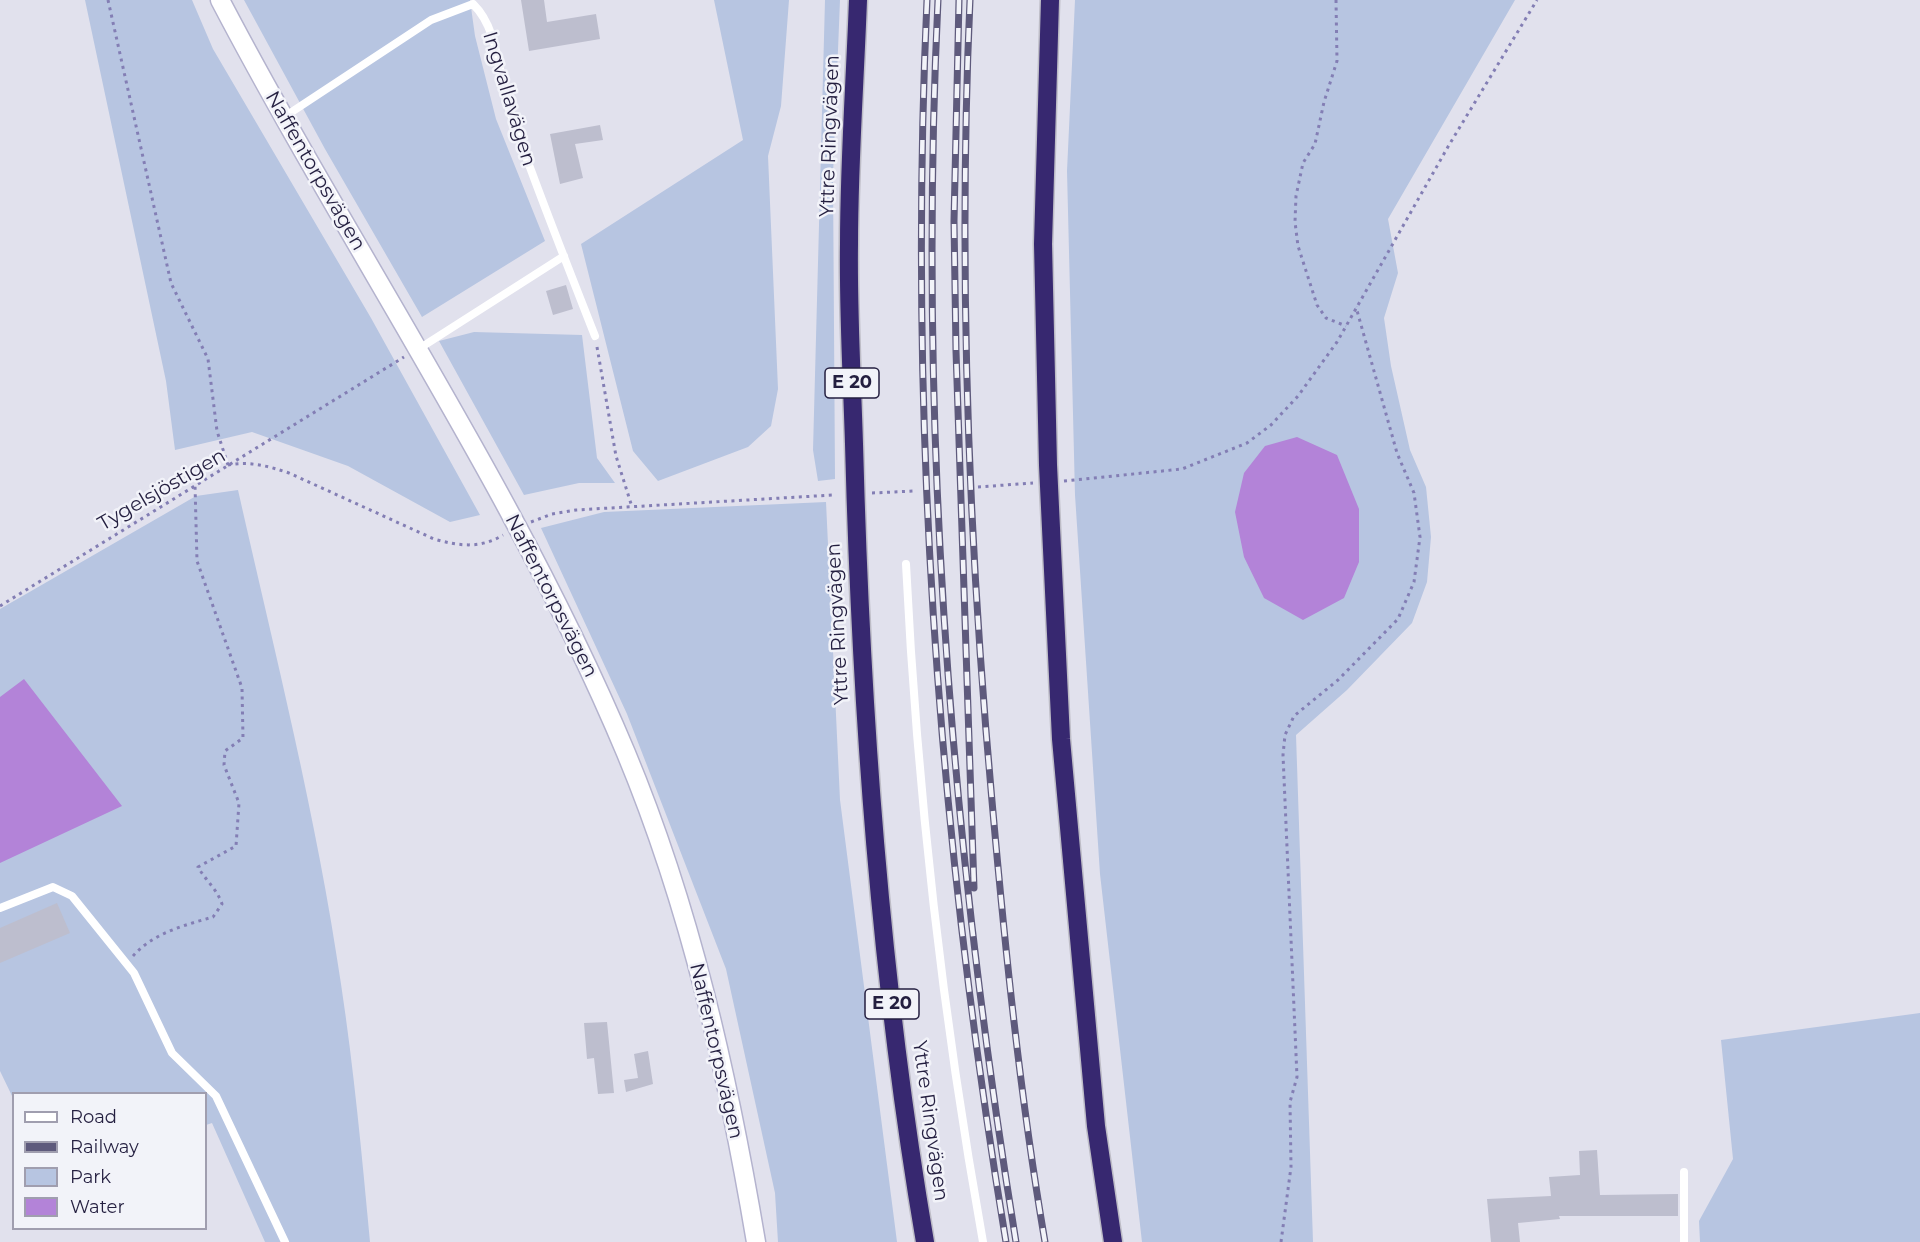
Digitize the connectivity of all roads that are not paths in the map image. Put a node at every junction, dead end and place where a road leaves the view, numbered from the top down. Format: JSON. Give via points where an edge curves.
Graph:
{"nodes":[{"id":1,"x":220,"y":0,"type":"edge"},
{"id":2,"x":858,"y":0,"type":"edge"},
{"id":3,"x":1050,"y":0,"type":"edge"},
{"id":4,"x":283,"y":117,"type":"junction"},
{"id":5,"x":564,"y":256,"type":"junction"},
{"id":6,"x":595,"y":336,"type":"road end"},
{"id":7,"x":416,"y":350,"type":"junction"},
{"id":8,"x":906,"y":564,"type":"dead end"},
{"id":9,"x":0,"y":908,"type":"edge"},
{"id":10,"x":1096,"y":1126,"type":"junction"},
{"id":11,"x":1684,"y":1172,"type":"dead end"},
{"id":12,"x":285,"y":1242,"type":"edge"},
{"id":13,"x":756,"y":1242,"type":"edge"},
{"id":14,"x":925,"y":1242,"type":"edge"},
{"id":15,"x":983,"y":1242,"type":"edge"},
{"id":16,"x":1113,"y":1242,"type":"edge"},
{"id":17,"x":1120,"y":1242,"type":"edge"},
{"id":18,"x":1684,"y":1242,"type":"edge"}],
"edges":[{"from":1,"to":4,"type":"street","name":"Naffentorpsvägen"},
{"from":2,"to":14,"type":"highway","name":"Yttre Ringvägen","number":"E 20","via":[[849,244],[858,611],[882,909],[908,1142]]},
{"from":3,"to":10,"type":"highway","via":[[1043,244],[1049,477],[1061,740]]},
{"from":4,"to":5,"type":"lane","name":"Ingvallavägen","via":[[431,20],[473,4],[492,38],[508,109]]},
{"from":4,"to":7,"type":"street","name":"Naffentorpsvägen"},
{"from":5,"to":6,"type":"lane","name":"Ingvallavägen"},
{"from":5,"to":7,"type":"lane"},
{"from":7,"to":13,"type":"street","name":"Naffentorpsvägen","via":[[517,527],[596,685],[627,757],[665,860],[704,990]]},
{"from":8,"to":15,"type":"lane","via":[[931,874]]},
{"from":9,"to":12,"type":"lane","via":[[53,887],[72,896],[134,973],[172,1053],[216,1096]]},
{"from":10,"to":16,"type":"highway"},
{"from":10,"to":17,"type":"highway"},
{"from":11,"to":18,"type":"lane"}]}
